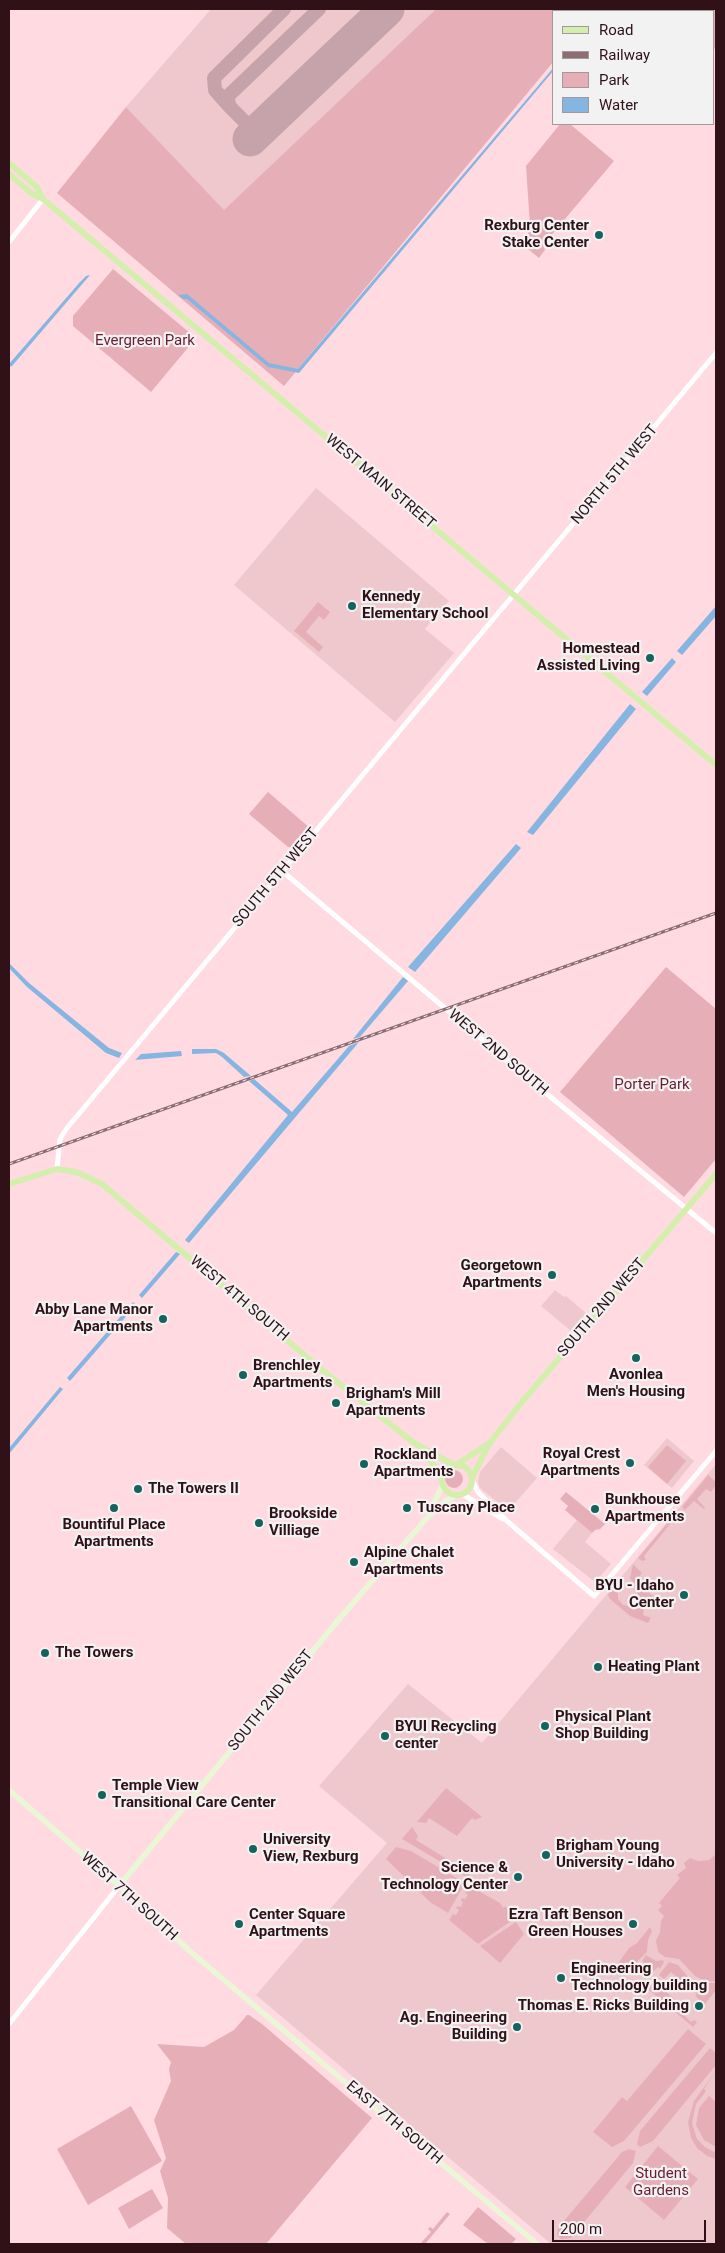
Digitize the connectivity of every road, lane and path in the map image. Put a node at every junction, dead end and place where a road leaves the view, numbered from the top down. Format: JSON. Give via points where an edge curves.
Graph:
{"nodes":[{"id":1,"x":9,"y":163,"type":"edge"},
{"id":2,"x":9,"y":174,"type":"edge"},
{"id":3,"x":43,"y":199,"type":"junction"},
{"id":4,"x":9,"y":242,"type":"edge"},
{"id":5,"x":716,"y":354,"type":"edge"},
{"id":6,"x":514,"y":595,"type":"junction"},
{"id":7,"x":716,"y":765,"type":"edge"},
{"id":8,"x":282,"y":871,"type":"junction"},
{"id":9,"x":57,"y":1169,"type":"junction"},
{"id":10,"x":716,"y":1174,"type":"edge"},
{"id":11,"x":9,"y":1184,"type":"edge"},
{"id":12,"x":688,"y":1209,"type":"junction"},
{"id":13,"x":716,"y":1233,"type":"edge"},
{"id":14,"x":414,"y":1443,"type":"junction"},
{"id":15,"x":489,"y":1444,"type":"junction"},
{"id":16,"x":716,"y":1451,"type":"edge"},
{"id":17,"x":455,"y":1465,"type":"junction"},
{"id":18,"x":472,"y":1479,"type":"junction"},
{"id":19,"x":442,"y":1482,"type":"junction"},
{"id":20,"x":459,"y":1494,"type":"junction"},
{"id":21,"x":426,"y":1519,"type":"junction"},
{"id":22,"x":508,"y":1522,"type":"junction"},
{"id":23,"x":9,"y":1790,"type":"edge"},
{"id":24,"x":119,"y":1886,"type":"junction"},
{"id":25,"x":250,"y":2003,"type":"joint"},
{"id":26,"x":9,"y":2024,"type":"edge"},
{"id":27,"x":538,"y":2244,"type":"edge"}],
"edges":[{"from":1,"to":3,"type":"main road","name":"WEST MAIN STREET","via":[[37,187]]},
{"from":2,"to":3,"type":"main road","name":"WEST MAIN STREET"},
{"from":3,"to":4,"type":"street"},
{"from":3,"to":6,"type":"main road","name":"WEST MAIN STREET"},
{"from":5,"to":6,"type":"street","name":"NORTH 5TH WEST"},
{"from":6,"to":7,"type":"main road","name":"WEST MAIN STREET"},
{"from":6,"to":8,"type":"street","name":"SOUTH 5TH WEST"},
{"from":8,"to":9,"type":"street","name":"SOUTH 5TH WEST","via":[[66,1128],[60,1139]]},
{"from":8,"to":12,"type":"street","name":"WEST 2ND SOUTH"},
{"from":9,"to":11,"type":"main road"},
{"from":9,"to":14,"type":"main road","name":"WEST 4TH SOUTH","via":[[76,1172],[102,1184]]},
{"from":10,"to":12,"type":"main road","name":"SOUTH 2ND WEST"},
{"from":12,"to":13,"type":"street","name":"WEST 2ND SOUTH"},
{"from":12,"to":15,"type":"main road","name":"SOUTH 2ND WEST"},
{"from":14,"to":17,"type":"main road","name":"WEST 4TH SOUTH"},
{"from":14,"to":19,"type":"main road","name":"WEST 4TH SOUTH","via":[[438,1470]]},
{"from":15,"to":17,"type":"main road","name":"SOUTH 2ND WEST"},
{"from":15,"to":18,"type":"main road","name":"SOUTH 2ND WEST"},
{"from":16,"to":22,"type":"street","via":[[594,1596]]},
{"from":17,"to":18,"type":"main road","via":[[466,1468]]},
{"from":17,"to":19,"type":"main road","via":[[447,1469]]},
{"from":18,"to":20,"type":"main road","via":[[469,1489]]},
{"from":18,"to":22,"type":"street","via":[[478,1492]]},
{"from":19,"to":20,"type":"main road","via":[[448,1492]]},
{"from":19,"to":21,"type":"main road","name":"SOUTH 2ND WEST"},
{"from":20,"to":21,"type":"main road","name":"SOUTH 2ND WEST","via":[[445,1501]]},
{"from":20,"to":22,"type":"street"},
{"from":21,"to":24,"type":"main road","name":"SOUTH 2ND WEST","via":[[298,1666]]},
{"from":23,"to":24,"type":"main road","name":"WEST 7TH SOUTH"},
{"from":24,"to":25,"type":"main road","name":"WEST 7TH SOUTH"},
{"from":24,"to":26,"type":"street"},
{"from":25,"to":27,"type":"main road","name":"EAST 7TH SOUTH"}]}
